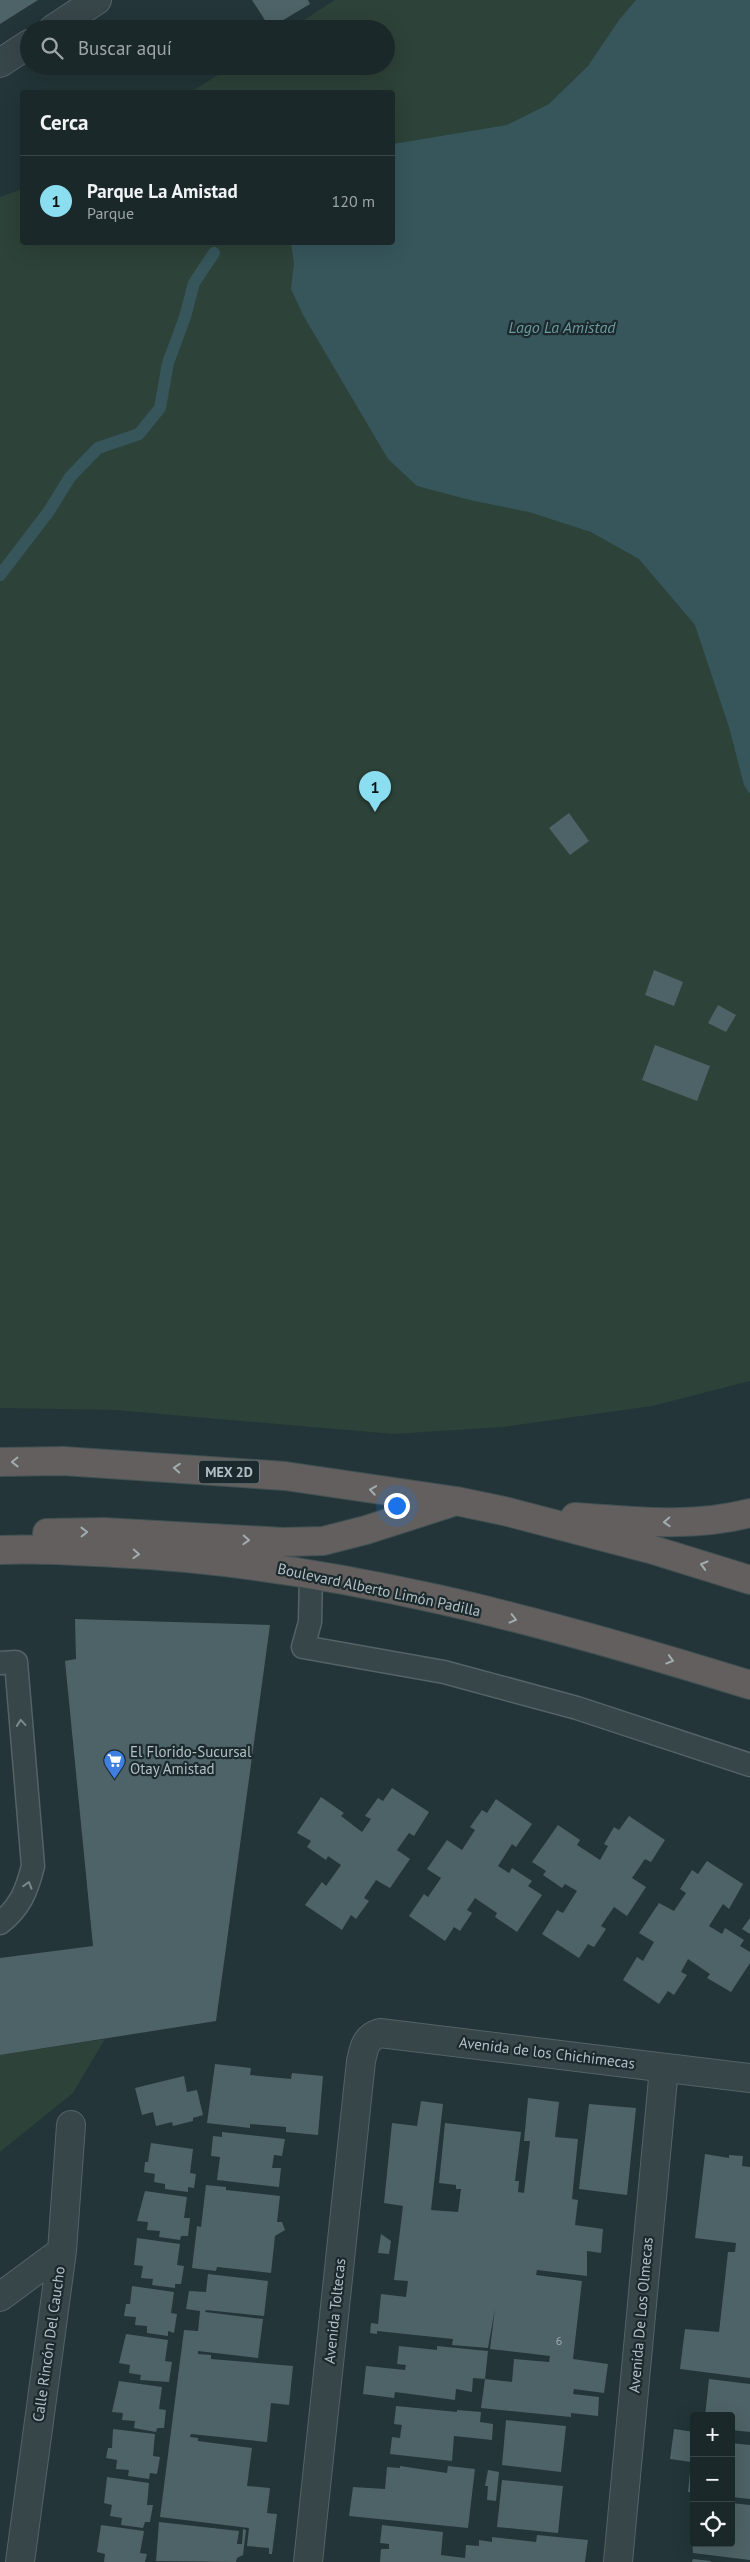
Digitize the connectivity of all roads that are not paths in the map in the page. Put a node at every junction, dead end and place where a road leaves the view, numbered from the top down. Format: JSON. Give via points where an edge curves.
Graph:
{"nodes":[{"id":1,"x":91,"y":2,"type":"edge"},
{"id":2,"x":65,"y":20,"type":"edge"},
{"id":3,"x":20,"y":50,"type":"edge"},
{"id":4,"x":0,"y":63,"type":"edge"},
{"id":5,"x":0,"y":1462,"type":"edge"},
{"id":6,"x":456,"y":1501,"type":"junction"},
{"id":7,"x":504,"y":1511,"type":"junction"},
{"id":8,"x":750,"y":1513,"type":"edge"},
{"id":9,"x":0,"y":1538,"type":"edge"},
{"id":10,"x":0,"y":1550,"type":"edge"},
{"id":11,"x":311,"y":1574,"type":"junction"},
{"id":12,"x":750,"y":1580,"type":"edge"},
{"id":13,"x":0,"y":1663,"type":"edge"},
{"id":14,"x":750,"y":1685,"type":"edge"},
{"id":15,"x":750,"y":1765,"type":"edge"},
{"id":16,"x":0,"y":1923,"type":"edge"},
{"id":17,"x":361,"y":2061,"type":"joint"},
{"id":18,"x":664,"y":2068,"type":"junction"},
{"id":19,"x":750,"y":2078,"type":"edge"},
{"id":20,"x":71,"y":2125,"type":"dead end"},
{"id":21,"x":62,"y":2251,"type":"junction"},
{"id":22,"x":0,"y":2297,"type":"edge"},
{"id":23,"x":20,"y":2562,"type":"edge"},
{"id":24,"x":308,"y":2562,"type":"edge"},
{"id":25,"x":618,"y":2562,"type":"edge"}],
"edges":[{"from":1,"to":2,"type":"street"},
{"from":3,"to":4,"type":"street"},
{"from":6,"to":5,"type":"highway","number":"MEX 2D","one_way":true,"via":[[285,1476],[63,1461]]},
{"from":6,"to":7,"type":"highway","number":"MEX 2D"},
{"from":9,"to":6,"type":"highway","one_way":true,"via":[[104,1532],[283,1542],[323,1541]]},
{"from":8,"to":7,"type":"highway","one_way":true,"via":[[726,1520],[652,1523]]},
{"from":12,"to":7,"type":"highway","number":"MEX 2D","one_way":true},
{"from":10,"to":11,"type":"highway","name":"Boulevard Alberto Limón Padilla","one_way":true,"via":[[182,1556]]},
{"from":11,"to":14,"type":"highway","name":"Boulevard Alberto Limón Padilla","one_way":true,"via":[[494,1614],[646,1653]]},
{"from":11,"to":15,"type":"lane","via":[[310,1622],[304,1647],[444,1672],[577,1708]]},
{"from":16,"to":13,"type":"lane","one_way":true,"via":[[11,1915],[27,1891],[33,1866],[16,1662]]},
{"from":17,"to":18,"type":"street","name":"Avenida de los Chichimecas","via":[[371,2036],[380,2033]]},
{"from":17,"to":24,"type":"street","name":"Avenida Toltecas"},
{"from":18,"to":19,"type":"street","name":"Avenida de los Chichimecas"},
{"from":18,"to":25,"type":"street","name":"Avenida De Los Olmecas"},
{"from":20,"to":21,"type":"street","name":"Calle Rincón Del Caucho"},
{"from":21,"to":22,"type":"street"},
{"from":21,"to":23,"type":"street","name":"Calle Rincón Del Caucho"}]}
